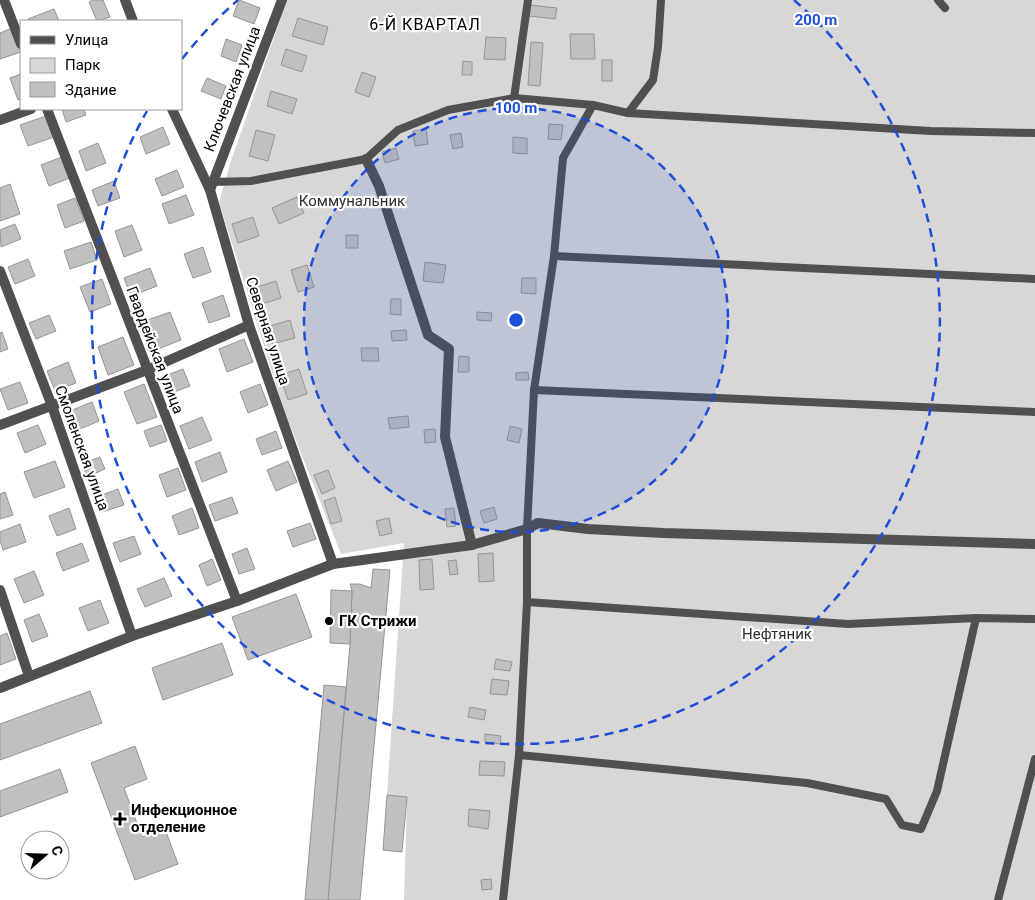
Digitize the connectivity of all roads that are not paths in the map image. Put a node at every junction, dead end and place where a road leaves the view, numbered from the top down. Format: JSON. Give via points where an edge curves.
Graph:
{"nodes":[{"id":1,"x":4,"y":0,"type":"edge"},
{"id":2,"x":125,"y":0,"type":"edge"},
{"id":3,"x":282,"y":0,"type":"edge"},
{"id":4,"x":528,"y":0,"type":"edge"},
{"id":5,"x":661,"y":0,"type":"edge"},
{"id":6,"x":938,"y":0,"type":"edge"},
{"id":7,"x":946,"y":8,"type":"dead end"},
{"id":8,"x":133,"y":20,"type":"edge"},
{"id":9,"x":20,"y":41,"type":"edge"},
{"id":10,"x":514,"y":98,"type":"junction"},
{"id":11,"x":594,"y":105,"type":"junction"},
{"id":12,"x":28,"y":110,"type":"edge"},
{"id":13,"x":47,"y":110,"type":"edge"},
{"id":14,"x":173,"y":110,"type":"edge"},
{"id":15,"x":628,"y":112,"type":"junction"},
{"id":16,"x":0,"y":120,"type":"edge"},
{"id":17,"x":1035,"y":133,"type":"edge"},
{"id":18,"x":366,"y":158,"type":"junction"},
{"id":19,"x":211,"y":186,"type":"junction"},
{"id":20,"x":554,"y":256,"type":"junction"},
{"id":21,"x":0,"y":271,"type":"edge"},
{"id":22,"x":1035,"y":279,"type":"edge"},
{"id":23,"x":249,"y":325,"type":"junction"},
{"id":24,"x":147,"y":370,"type":"junction"},
{"id":25,"x":534,"y":390,"type":"junction"},
{"id":26,"x":52,"y":406,"type":"junction"},
{"id":27,"x":1035,"y":412,"type":"edge"},
{"id":28,"x":0,"y":425,"type":"edge"},
{"id":29,"x":527,"y":529,"type":"junction"},
{"id":30,"x":1035,"y":544,"type":"edge"},
{"id":31,"x":472,"y":545,"type":"junction"},
{"id":32,"x":333,"y":564,"type":"junction"},
{"id":33,"x":0,"y":590,"type":"edge"},
{"id":34,"x":237,"y":601,"type":"junction"},
{"id":35,"x":527,"y":602,"type":"junction"},
{"id":36,"x":976,"y":618,"type":"junction"},
{"id":37,"x":1035,"y":619,"type":"edge"},
{"id":38,"x":132,"y":636,"type":"junction"},
{"id":39,"x":29,"y":676,"type":"junction"},
{"id":40,"x":0,"y":688,"type":"edge"},
{"id":41,"x":519,"y":755,"type":"junction"},
{"id":42,"x":1035,"y":759,"type":"edge"},
{"id":43,"x":503,"y":900,"type":"edge"},
{"id":44,"x":998,"y":900,"type":"edge"}],
"edges":[{"from":1,"to":9,"type":"street"},
{"from":2,"to":8,"type":"street"},
{"from":3,"to":19,"type":"street","name":"Ключевская улица"},
{"from":4,"to":10,"type":"lane"},
{"from":5,"to":15,"type":"lane","via":[[653,80]]},
{"from":6,"to":7,"type":"lane"},
{"from":10,"to":11,"type":"lane"},
{"from":10,"to":18,"type":"lane","via":[[448,110],[406,126]]},
{"from":11,"to":15,"type":"lane"},
{"from":11,"to":20,"type":"lane","via":[[563,158]]},
{"from":12,"to":16,"type":"street"},
{"from":13,"to":24,"type":"street","name":"Гвардейская улица"},
{"from":14,"to":19,"type":"street","name":"Северная улица"},
{"from":15,"to":17,"type":"lane","via":[[931,131]]},
{"from":18,"to":19,"type":"lane"},
{"from":18,"to":31,"type":"street","via":[[379,186],[428,335],[449,349],[445,437]]},
{"from":19,"to":23,"type":"street","name":"Северная улица"},
{"from":20,"to":22,"type":"lane"},
{"from":20,"to":25,"type":"lane"},
{"from":21,"to":26,"type":"street","name":"Смоленская улица"},
{"from":23,"to":24,"type":"street"},
{"from":23,"to":32,"type":"street","name":"Северная улица"},
{"from":24,"to":26,"type":"street"},
{"from":24,"to":34,"type":"street","name":"Гвардейская улица"},
{"from":25,"to":27,"type":"lane"},
{"from":25,"to":29,"type":"lane"},
{"from":26,"to":28,"type":"street"},
{"from":26,"to":38,"type":"street","name":"Смоленская улица"},
{"from":29,"to":30,"type":"street","via":[[538,522],[588,529],[663,533]]},
{"from":29,"to":31,"type":"street"},
{"from":29,"to":35,"type":"lane"},
{"from":31,"to":32,"type":"street"},
{"from":32,"to":34,"type":"street"},
{"from":33,"to":39,"type":"street"},
{"from":34,"to":38,"type":"street"},
{"from":35,"to":36,"type":"lane","via":[[848,624]]},
{"from":35,"to":41,"type":"lane"},
{"from":36,"to":37,"type":"lane"},
{"from":36,"to":41,"type":"lane","via":[[937,791],[921,829],[902,825],[886,798],[806,783]]},
{"from":38,"to":39,"type":"street"},
{"from":39,"to":40,"type":"street"},
{"from":41,"to":43,"type":"lane"},
{"from":42,"to":44,"type":"lane"}]}
